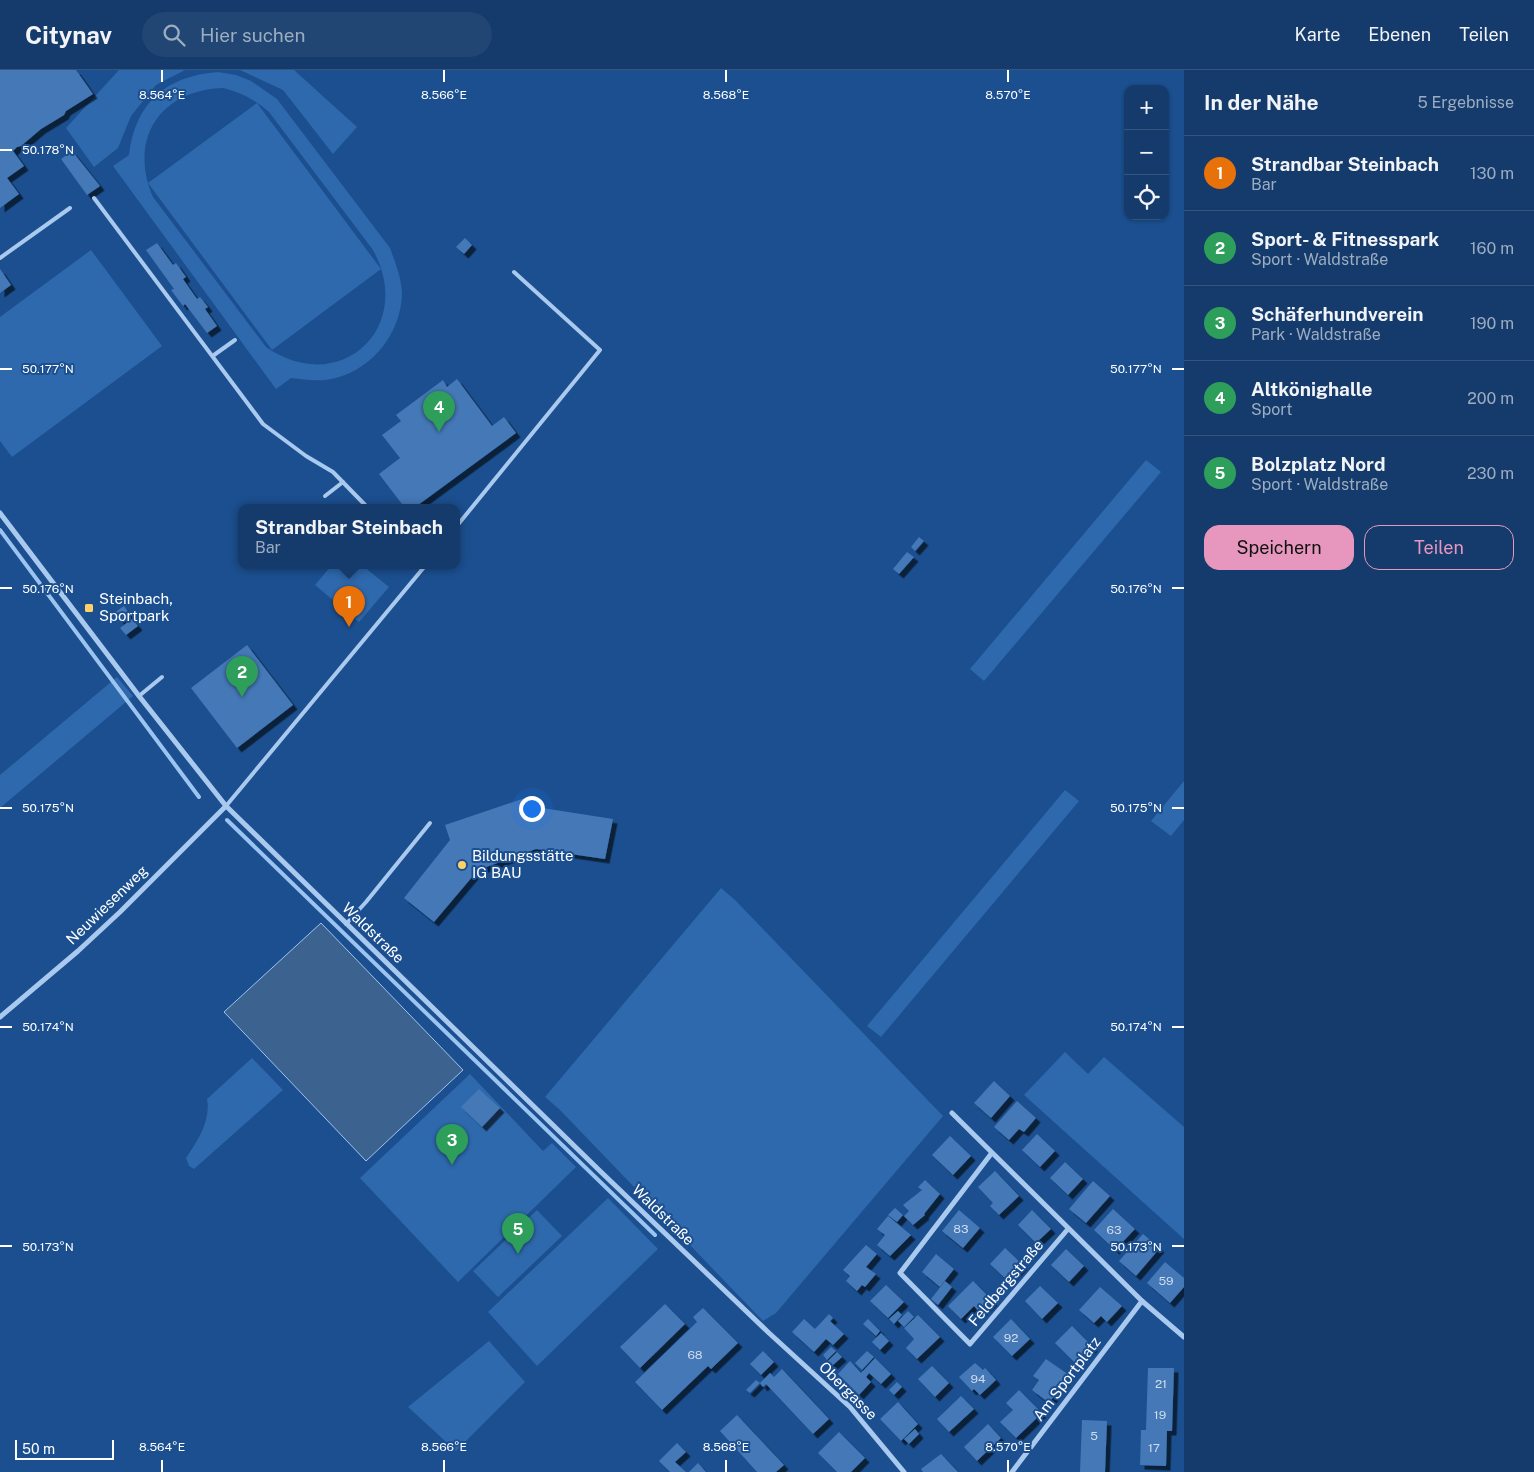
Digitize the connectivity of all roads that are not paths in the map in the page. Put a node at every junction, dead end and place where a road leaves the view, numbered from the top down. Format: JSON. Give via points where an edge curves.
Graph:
{"nodes":[{"id":1,"x":94,"y":198,"type":"dead end"},
{"id":2,"x":70,"y":208,"type":"dead end"},
{"id":3,"x":0,"y":258,"type":"edge"},
{"id":4,"x":514,"y":272,"type":"dead end"},
{"id":5,"x":235,"y":340,"type":"dead end"},
{"id":6,"x":214,"y":355,"type":"junction"},
{"id":7,"x":343,"y":482,"type":"junction"},
{"id":8,"x":325,"y":496,"type":"dead end"},
{"id":9,"x":364,"y":504,"type":"edge"},
{"id":10,"x":0,"y":513,"type":"edge"},
{"id":11,"x":460,"y":522,"type":"edge"},
{"id":12,"x":420,"y":569,"type":"edge"},
{"id":13,"x":162,"y":677,"type":"dead end"},
{"id":14,"x":139,"y":696,"type":"junction"},
{"id":15,"x":226,"y":806,"type":"junction"},
{"id":16,"x":430,"y":823,"type":"dead end"},
{"id":17,"x":346,"y":924,"type":"junction"},
{"id":18,"x":0,"y":1017,"type":"edge"},
{"id":19,"x":952,"y":1113,"type":"dead end"},
{"id":20,"x":991,"y":1154,"type":"junction"},
{"id":21,"x":1068,"y":1229,"type":"junction"},
{"id":22,"x":1142,"y":1301,"type":"junction"},
{"id":23,"x":769,"y":1333,"type":"joint"},
{"id":24,"x":1184,"y":1336,"type":"edge"},
{"id":25,"x":904,"y":1472,"type":"edge"},
{"id":26,"x":1012,"y":1472,"type":"edge"}],
"edges":[{"from":1,"to":6,"type":"lane"},
{"from":2,"to":3,"type":"lane"},
{"from":4,"to":11,"type":"lane","via":[[600,350]]},
{"from":5,"to":6,"type":"lane"},
{"from":6,"to":7,"type":"lane","via":[[263,424],[334,472]]},
{"from":7,"to":8,"type":"lane"},
{"from":7,"to":9,"type":"lane"},
{"from":10,"to":14,"type":"street","name":"Waldstraße"},
{"from":12,"to":15,"type":"lane"},
{"from":13,"to":14,"type":"lane"},
{"from":14,"to":15,"type":"street","name":"Waldstraße"},
{"from":15,"to":17,"type":"street","name":"Waldstraße"},
{"from":15,"to":18,"type":"street","name":"Neuwiesenweg","via":[[99,932]]},
{"from":16,"to":17,"type":"lane"},
{"from":17,"to":23,"type":"street","name":"Waldstraße"},
{"from":19,"to":20,"type":"street"},
{"from":20,"to":21,"type":"street"},
{"from":20,"to":21,"type":"street","name":"Feldbergstraße","via":[[900,1274],[970,1344]]},
{"from":21,"to":22,"type":"street"},
{"from":22,"to":24,"type":"street"},
{"from":22,"to":26,"type":"street","name":"Am Sportplatz"},
{"from":23,"to":25,"type":"street","name":"Obergasse","via":[[850,1407]]}]}
